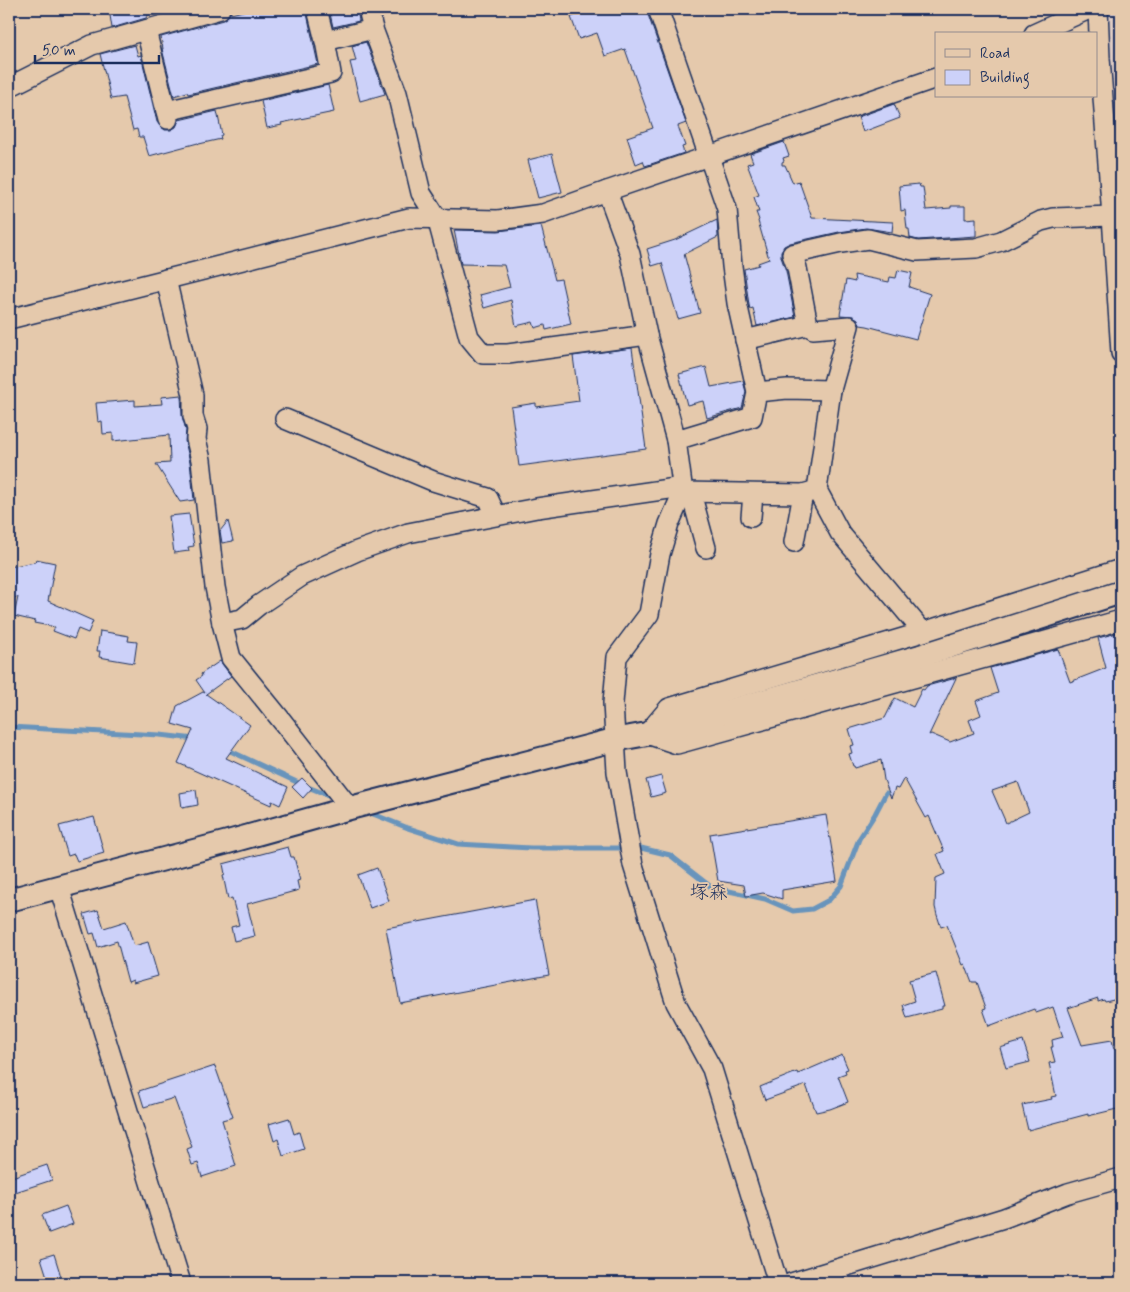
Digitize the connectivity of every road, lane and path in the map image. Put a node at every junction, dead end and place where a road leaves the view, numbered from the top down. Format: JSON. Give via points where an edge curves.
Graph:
{"nodes":[{"id":1,"x":220,"y":9,"type":"edge"},
{"id":2,"x":317,"y":9,"type":"edge"},
{"id":3,"x":368,"y":9,"type":"edge"},
{"id":4,"x":658,"y":9,"type":"edge"},
{"id":5,"x":1089,"y":9,"type":"edge"},
{"id":6,"x":1098,"y":9,"type":"edge"},
{"id":7,"x":373,"y":29,"type":"junction"},
{"id":8,"x":146,"y":30,"type":"junction"},
{"id":9,"x":1038,"y":32,"type":"edge"},
{"id":10,"x":325,"y":41,"type":"junction"},
{"id":11,"x":935,"y":78,"type":"edge"},
{"id":12,"x":9,"y":86,"type":"edge"},
{"id":13,"x":709,"y":157,"type":"junction"},
{"id":14,"x":607,"y":191,"type":"junction"},
{"id":15,"x":1112,"y":216,"type":"junction"},
{"id":16,"x":437,"y":218,"type":"junction"},
{"id":17,"x":166,"y":279,"type":"junction"},
{"id":18,"x":9,"y":319,"type":"edge"},
{"id":19,"x":808,"y":325,"type":"junction"},
{"id":20,"x":647,"y":335,"type":"junction"},
{"id":21,"x":745,"y":340,"type":"junction"},
{"id":22,"x":1121,"y":353,"type":"edge"},
{"id":23,"x":831,"y":390,"type":"junction"},
{"id":24,"x":758,"y":392,"type":"junction"},
{"id":25,"x":285,"y":419,"type":"dead end"},
{"id":26,"x":676,"y":440,"type":"junction"},
{"id":27,"x":686,"y":490,"type":"junction"},
{"id":28,"x":810,"y":492,"type":"junction"},
{"id":29,"x":753,"y":494,"type":"junction"},
{"id":30,"x":496,"y":515,"type":"junction"},
{"id":31,"x":751,"y":517,"type":"dead end"},
{"id":32,"x":794,"y":542,"type":"dead end"},
{"id":33,"x":706,"y":548,"type":"dead end"},
{"id":34,"x":1121,"y":569,"type":"edge"},
{"id":35,"x":1121,"y":592,"type":"edge"},
{"id":36,"x":1121,"y":620,"type":"edge"},
{"id":37,"x":222,"y":623,"type":"junction"},
{"id":38,"x":923,"y":632,"type":"junction"},
{"id":39,"x":647,"y":734,"type":"junction"},
{"id":40,"x":614,"y":740,"type":"junction"},
{"id":41,"x":350,"y":808,"type":"junction"},
{"id":42,"x":59,"y":887,"type":"junction"},
{"id":43,"x":9,"y":900,"type":"edge"},
{"id":44,"x":1121,"y":1178,"type":"edge"},
{"id":45,"x":182,"y":1283,"type":"edge"},
{"id":46,"x":778,"y":1283,"type":"edge"},
{"id":47,"x":791,"y":1283,"type":"edge"}],
"edges":[{"from":1,"to":8,"type":"street"},
{"from":2,"to":10,"type":"street"},
{"from":3,"to":7,"type":"street"},
{"from":4,"to":13,"type":"street"},
{"from":5,"to":9,"type":"street"},
{"from":6,"to":15,"type":"street"},
{"from":7,"to":10,"type":"street"},
{"from":7,"to":16,"type":"street","via":[[398,93],[421,193]]},
{"from":8,"to":10,"type":"street","via":[[167,115],[331,73]]},
{"from":8,"to":12,"type":"street","via":[[92,45]]},
{"from":11,"to":13,"type":"street"},
{"from":13,"to":14,"type":"street"},
{"from":13,"to":21,"type":"street","via":[[727,209],[737,303]]},
{"from":14,"to":16,"type":"street","via":[[543,214],[498,220]]},
{"from":14,"to":20,"type":"street","via":[[630,254]]},
{"from":15,"to":19,"type":"street","via":[[1053,218],[1001,241],[976,248],[917,251],[868,239],[792,254]]},
{"from":15,"to":22,"type":"street"},
{"from":16,"to":17,"type":"street","via":[[409,218]]},
{"from":16,"to":20,"type":"street","via":[[469,337],[483,354],[508,354]]},
{"from":17,"to":18,"type":"street"},
{"from":17,"to":37,"type":"street","via":[[192,395]]},
{"from":19,"to":21,"type":"street"},
{"from":19,"to":23,"type":"street","via":[[813,329],[849,326]]},
{"from":20,"to":26,"type":"street"},
{"from":21,"to":24,"type":"street"},
{"from":23,"to":24,"type":"street"},
{"from":23,"to":28,"type":"street"},
{"from":24,"to":26,"type":"street","via":[[752,418]]},
{"from":25,"to":30,"type":"street","via":[[433,481],[488,498]]},
{"from":26,"to":27,"type":"street"},
{"from":27,"to":29,"type":"street"},
{"from":27,"to":30,"type":"street"},
{"from":27,"to":33,"type":"street"},
{"from":27,"to":40,"type":"street","via":[[669,524],[660,554],[649,614],[617,657]]},
{"from":28,"to":29,"type":"street"},
{"from":28,"to":32,"type":"street"},
{"from":28,"to":38,"type":"street"},
{"from":29,"to":31,"type":"street"},
{"from":30,"to":37,"type":"street","via":[[408,533],[357,551],[302,576],[242,619]]},
{"from":34,"to":38,"type":"street"},
{"from":35,"to":39,"type":"street","via":[[920,656]]},
{"from":36,"to":39,"type":"street","via":[[677,744]]},
{"from":37,"to":41,"type":"street","via":[[231,658]]},
{"from":38,"to":39,"type":"street","via":[[669,708]]},
{"from":39,"to":40,"type":"street"},
{"from":40,"to":41,"type":"street"},
{"from":40,"to":46,"type":"street","via":[[633,865],[676,1003],[712,1068]]},
{"from":41,"to":42,"type":"street"},
{"from":42,"to":43,"type":"street"},
{"from":42,"to":45,"type":"street"},
{"from":44,"to":47,"type":"street","via":[[1068,1193],[1004,1218]]}]}
